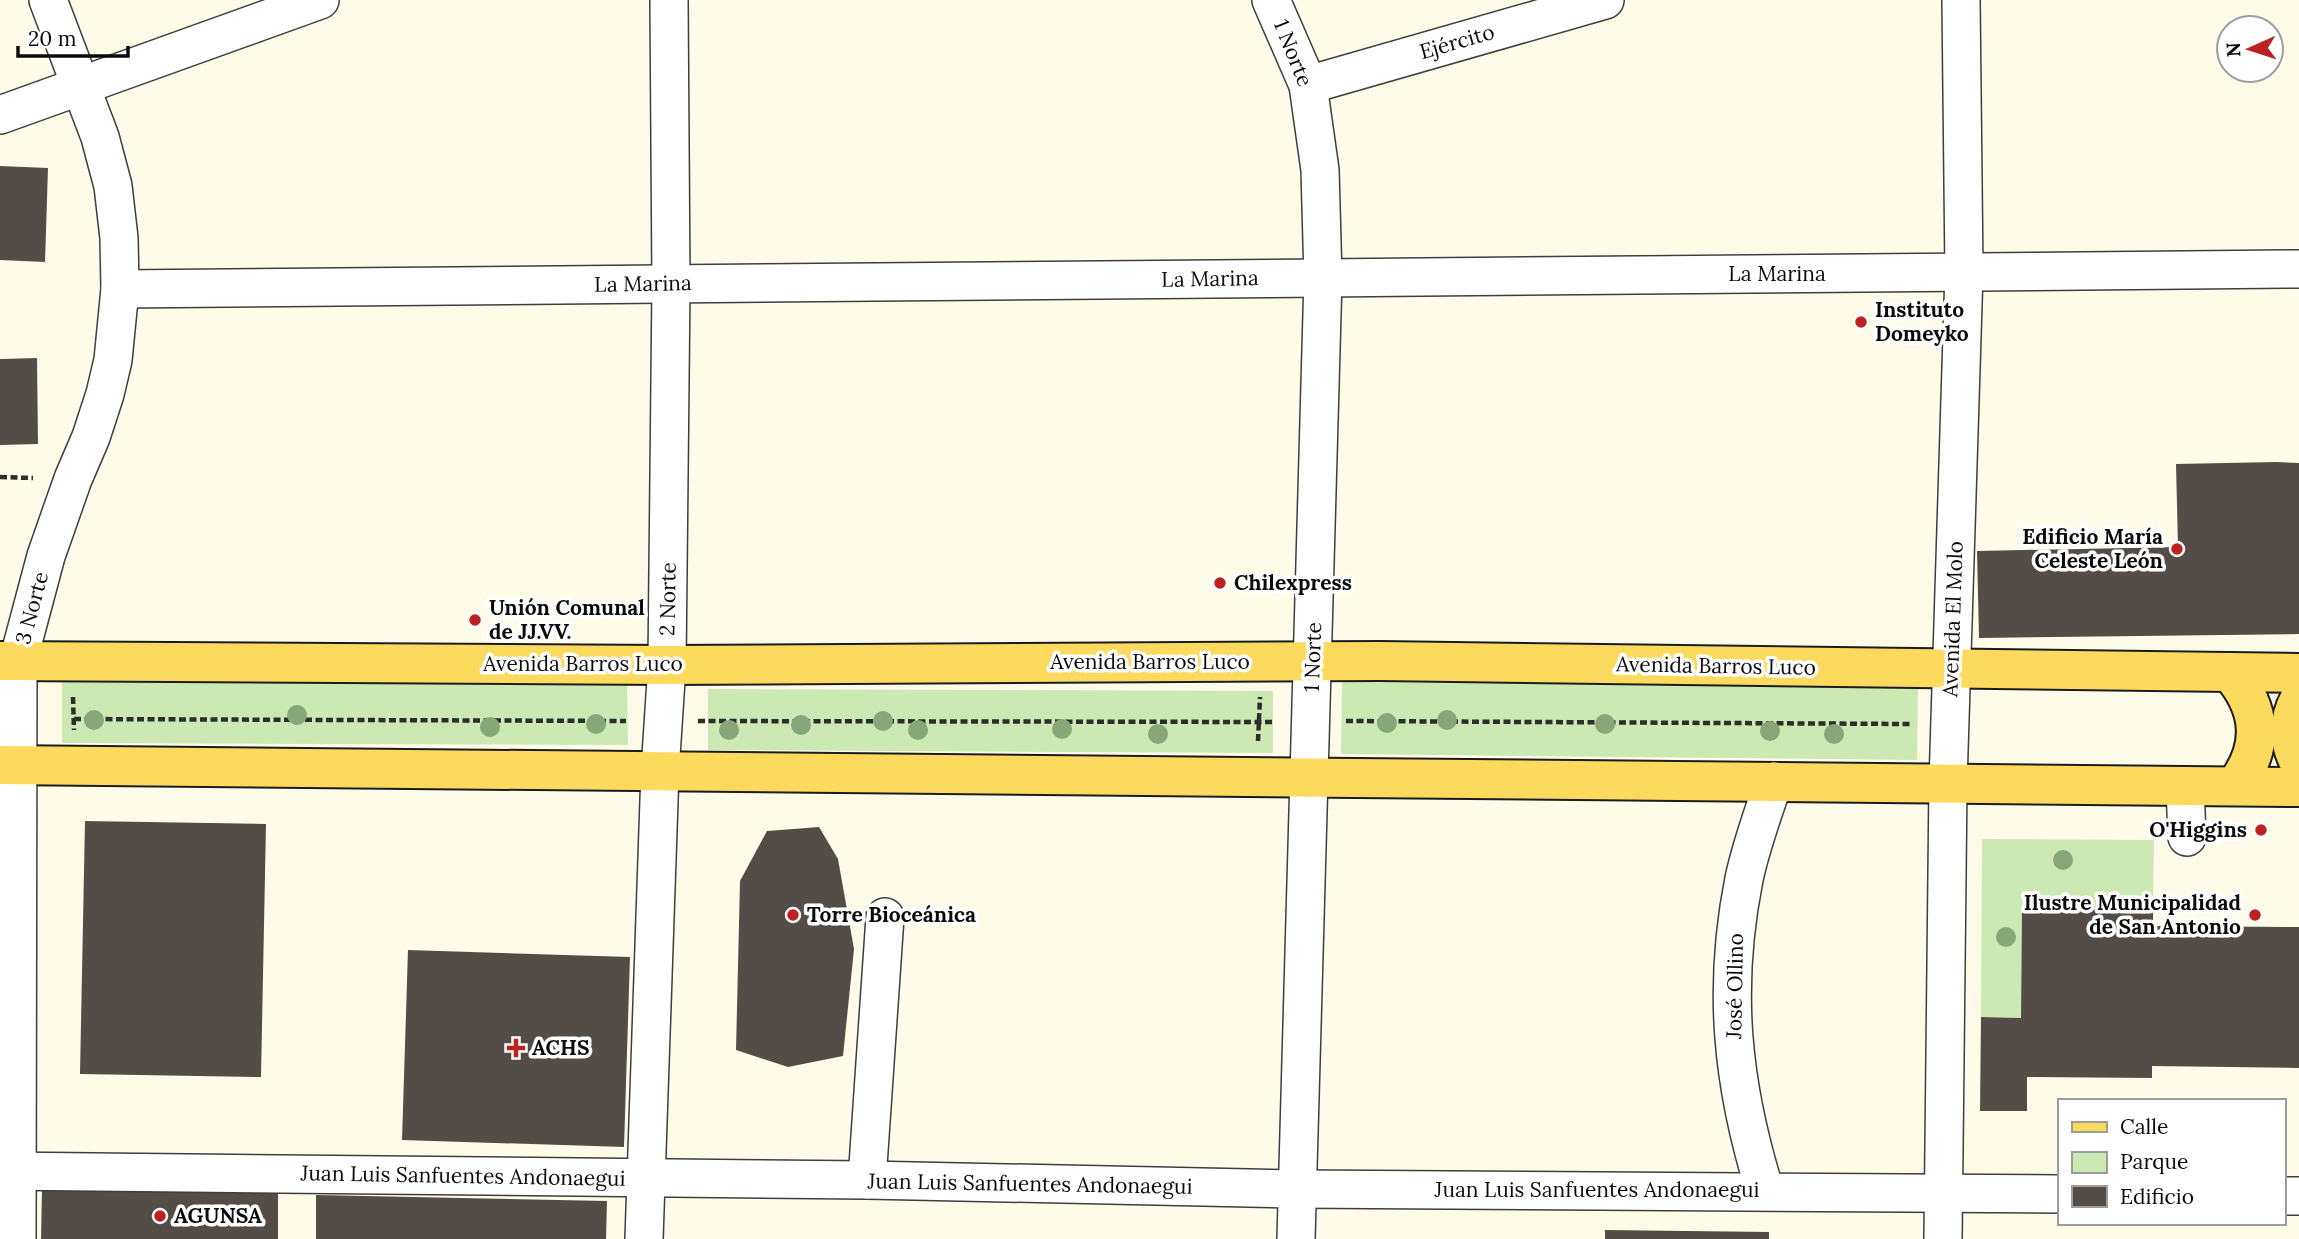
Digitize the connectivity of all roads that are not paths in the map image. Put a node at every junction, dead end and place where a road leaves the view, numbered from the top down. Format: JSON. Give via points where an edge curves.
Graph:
{"nodes":[{"id":1,"x":48,"y":0,"type":"edge"},
{"id":2,"x":320,"y":0,"type":"edge"},
{"id":3,"x":669,"y":0,"type":"edge"},
{"id":4,"x":1271,"y":0,"type":"edge"},
{"id":5,"x":1605,"y":0,"type":"edge"},
{"id":6,"x":1961,"y":0,"type":"edge"},
{"id":7,"x":1308,"y":85,"type":"junction"},
{"id":8,"x":82,"y":86,"type":"junction"},
{"id":9,"x":0,"y":115,"type":"edge"},
{"id":10,"x":2299,"y":270,"type":"edge"},
{"id":11,"x":1964,"y":272,"type":"junction"},
{"id":12,"x":1323,"y":278,"type":"junction"},
{"id":13,"x":671,"y":284,"type":"junction"},
{"id":14,"x":120,"y":289,"type":"junction"},
{"id":15,"x":9,"y":661,"type":"edge"},
{"id":16,"x":1313,"y":661,"type":"junction"},
{"id":17,"x":667,"y":665,"type":"junction"},
{"id":18,"x":1952,"y":669,"type":"junction"},
{"id":19,"x":2230,"y":672,"type":"junction"},
{"id":20,"x":2299,"y":673,"type":"edge"},
{"id":21,"x":2299,"y":699,"type":"edge"},
{"id":22,"x":2299,"y":762,"type":"edge"},
{"id":23,"x":9,"y":765,"type":"edge"},
{"id":24,"x":660,"y":771,"type":"junction"},
{"id":25,"x":1310,"y":777,"type":"junction"},
{"id":26,"x":1774,"y":781,"type":"junction"},
{"id":27,"x":1948,"y":783,"type":"junction"},
{"id":28,"x":2185,"y":786,"type":"junction"},
{"id":29,"x":2235,"y":786,"type":"junction"},
{"id":30,"x":2299,"y":787,"type":"edge"},
{"id":31,"x":2187,"y":837,"type":"dead end"},
{"id":32,"x":885,"y":917,"type":"dead end"},
{"id":33,"x":9,"y":1171,"type":"edge"},
{"id":34,"x":645,"y":1178,"type":"junction"},
{"id":35,"x":867,"y":1180,"type":"junction"},
{"id":36,"x":1297,"y":1189,"type":"junction"},
{"id":37,"x":1765,"y":1191,"type":"junction"},
{"id":38,"x":1943,"y":1193,"type":"junction"},
{"id":39,"x":2058,"y":1194,"type":"edge"},
{"id":40,"x":17,"y":1239,"type":"edge"},
{"id":41,"x":644,"y":1239,"type":"edge"},
{"id":42,"x":1296,"y":1239,"type":"edge"},
{"id":43,"x":1943,"y":1239,"type":"edge"}],
"edges":[{"from":1,"to":8,"type":"street","name":"3 Norte"},
{"from":2,"to":8,"type":"street"},
{"from":3,"to":13,"type":"street","name":"2 Norte"},
{"from":4,"to":7,"type":"street","name":"1 Norte"},
{"from":5,"to":7,"type":"street","name":"Ejército"},
{"from":6,"to":11,"type":"street","name":"Avenida El Molo"},
{"from":7,"to":12,"type":"street","name":"1 Norte","via":[[1320,170]]},
{"from":8,"to":9,"type":"street"},
{"from":8,"to":14,"type":"street","name":"3 Norte","via":[[113,186]]},
{"from":10,"to":11,"type":"street","name":"La Marina"},
{"from":11,"to":12,"type":"street","name":"La Marina"},
{"from":11,"to":18,"type":"street","name":"Avenida El Molo"},
{"from":12,"to":13,"type":"street","name":"La Marina"},
{"from":12,"to":16,"type":"street","name":"1 Norte"},
{"from":13,"to":14,"type":"street","name":"La Marina"},
{"from":13,"to":17,"type":"street","name":"2 Norte"},
{"from":14,"to":15,"type":"street","name":"3 Norte","via":[[105,394]]},
{"from":15,"to":17,"type":"main road","name":"Avenida Barros Luco"},
{"from":15,"to":23,"type":"street","name":"3 Norte"},
{"from":16,"to":17,"type":"main road","name":"Avenida Barros Luco"},
{"from":16,"to":18,"type":"main road","name":"Avenida Barros Luco"},
{"from":16,"to":25,"type":"street","name":"1 Norte"},
{"from":17,"to":24,"type":"street","name":"2 Norte"},
{"from":18,"to":19,"type":"main road","name":"Avenida Barros Luco"},
{"from":18,"to":27,"type":"street","name":"Avenida El Molo"},
{"from":19,"to":20,"type":"main road","name":"Avenida Barros Luco"},
{"from":19,"to":29,"type":"main road","via":[[2250,700],[2256,733],[2250,763]]},
{"from":21,"to":22,"type":"main road","via":[[2291,723]]},
{"from":23,"to":24,"type":"main road"},
{"from":23,"to":33,"type":"street","name":"3 Norte"},
{"from":24,"to":25,"type":"main road"},
{"from":24,"to":34,"type":"street","name":"2 Norte"},
{"from":25,"to":26,"type":"main road"},
{"from":25,"to":36,"type":"street","name":"1 Norte"},
{"from":26,"to":27,"type":"main road"},
{"from":26,"to":37,"type":"street","name":"José Ollino","via":[[1745,876],[1732,973],[1738,1084]]},
{"from":27,"to":28,"type":"main road"},
{"from":27,"to":38,"type":"street","name":"Avenida El Molo"},
{"from":28,"to":29,"type":"main road"},
{"from":28,"to":31,"type":"street"},
{"from":29,"to":30,"type":"main road"},
{"from":32,"to":35,"type":"street"},
{"from":33,"to":34,"type":"street","name":"Juan Luis Sanfuentes Andonaegui"},
{"from":33,"to":40,"type":"street","name":"3 Norte"},
{"from":34,"to":35,"type":"street","name":"Juan Luis Sanfuentes Andonaegui"},
{"from":34,"to":41,"type":"street","name":"2 Norte"},
{"from":35,"to":36,"type":"street","name":"Juan Luis Sanfuentes Andonaegui"},
{"from":36,"to":37,"type":"street","name":"Juan Luis Sanfuentes Andonaegui"},
{"from":36,"to":42,"type":"street","name":"1 Norte"},
{"from":37,"to":38,"type":"street","name":"Juan Luis Sanfuentes Andonaegui"},
{"from":38,"to":39,"type":"street","name":"Juan Luis Sanfuentes Andonaegui"},
{"from":38,"to":43,"type":"street","name":"Avenida El Molo"}]}
